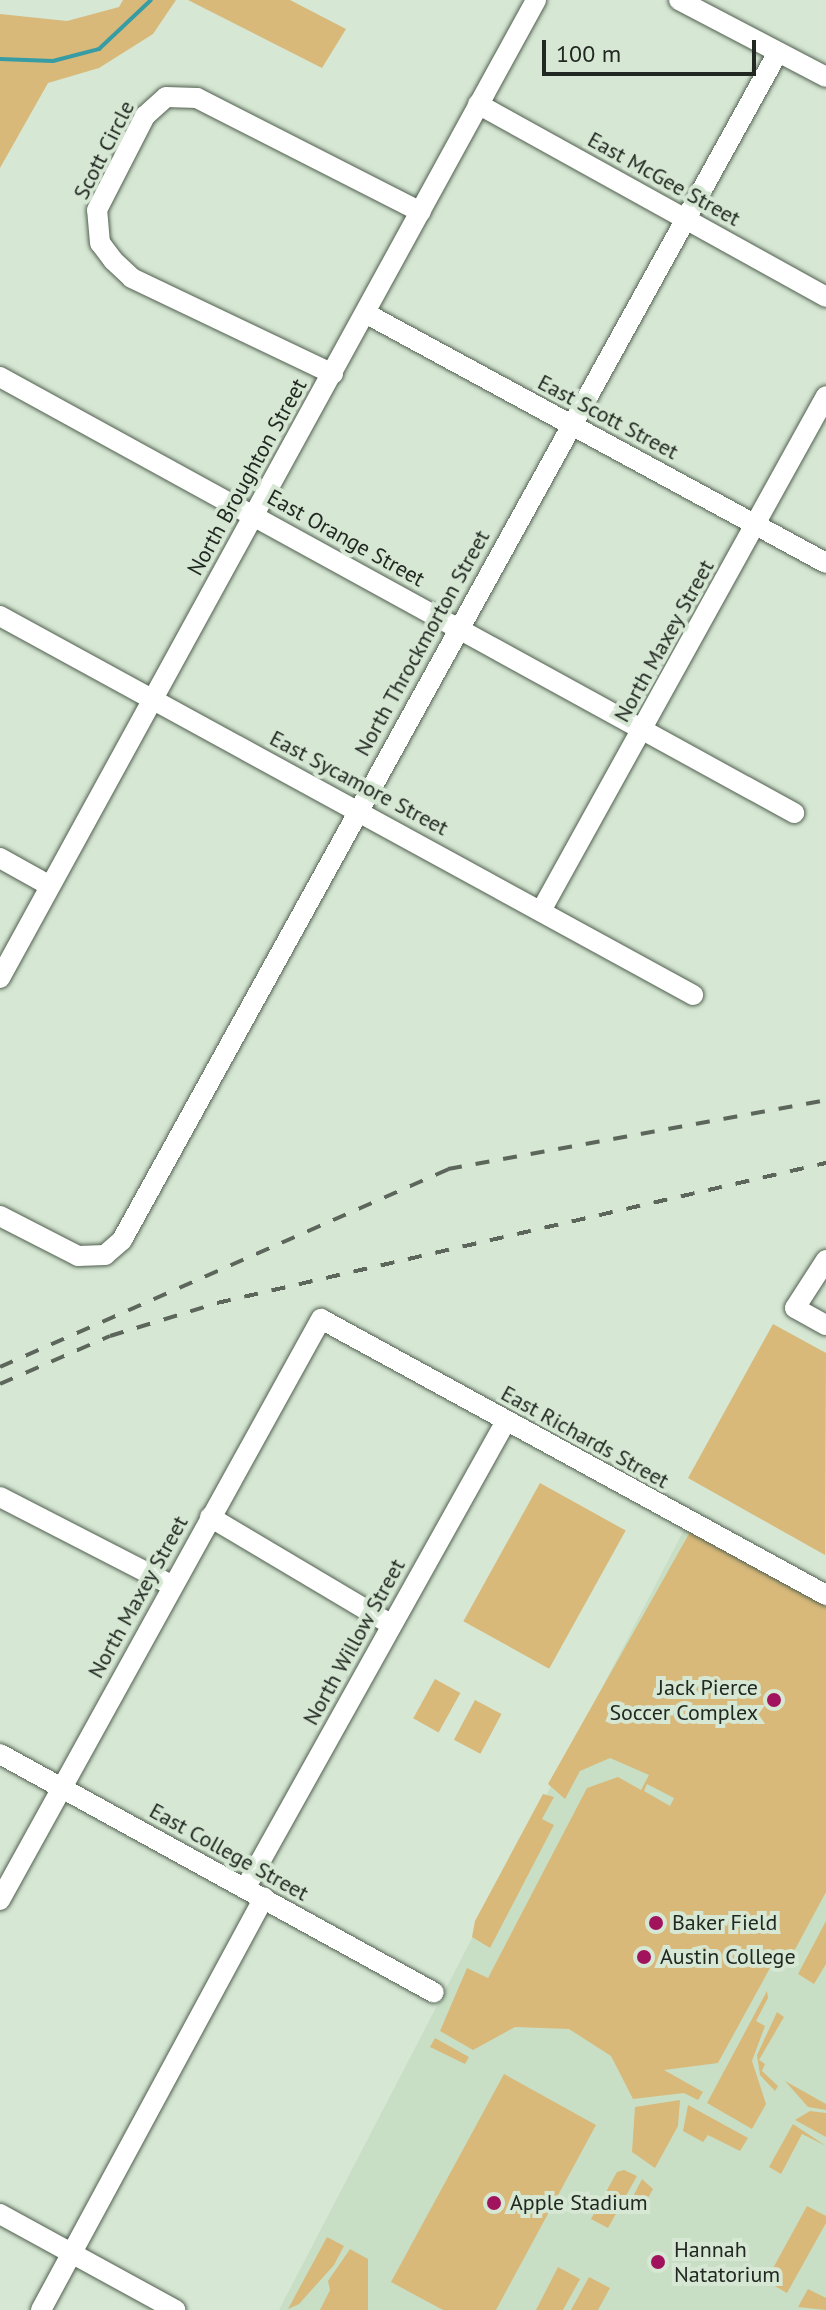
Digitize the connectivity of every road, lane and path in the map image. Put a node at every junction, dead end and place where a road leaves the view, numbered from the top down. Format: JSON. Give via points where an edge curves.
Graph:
{"nodes":[{"id":1,"x":536,"y":0,"type":"edge"},
{"id":2,"x":679,"y":0,"type":"edge"},
{"id":3,"x":778,"y":52,"type":"junction"},
{"id":4,"x":826,"y":77,"type":"edge"},
{"id":5,"x":478,"y":104,"type":"junction"},
{"id":6,"x":421,"y":212,"type":"junction"},
{"id":7,"x":686,"y":217,"type":"junction"},
{"id":8,"x":826,"y":297,"type":"edge"},
{"id":9,"x":367,"y":314,"type":"junction"},
{"id":10,"x":333,"y":374,"type":"junction"},
{"id":11,"x":0,"y":377,"type":"edge"},
{"id":12,"x":826,"y":396,"type":"edge"},
{"id":13,"x":572,"y":426,"type":"junction"},
{"id":14,"x":252,"y":514,"type":"junction"},
{"id":15,"x":757,"y":524,"type":"junction"},
{"id":16,"x":826,"y":563,"type":"edge"},
{"id":17,"x":0,"y":616,"type":"edge"},
{"id":18,"x":458,"y":627,"type":"junction"},
{"id":19,"x":151,"y":699,"type":"junction"},
{"id":20,"x":642,"y":730,"type":"junction"},
{"id":21,"x":357,"y":809,"type":"junction"},
{"id":22,"x":794,"y":813,"type":"dead end"},
{"id":23,"x":0,"y":858,"type":"edge"},
{"id":24,"x":50,"y":886,"type":"junction"},
{"id":25,"x":542,"y":909,"type":"junction"},
{"id":26,"x":0,"y":978,"type":"edge"},
{"id":27,"x":693,"y":995,"type":"dead end"},
{"id":28,"x":0,"y":1216,"type":"edge"},
{"id":29,"x":826,"y":1260,"type":"edge"},
{"id":30,"x":321,"y":1319,"type":"joint"},
{"id":31,"x":826,"y":1325,"type":"edge"},
{"id":32,"x":506,"y":1421,"type":"junction"},
{"id":33,"x":0,"y":1497,"type":"edge"},
{"id":34,"x":210,"y":1517,"type":"junction"},
{"id":35,"x":171,"y":1585,"type":"junction"},
{"id":36,"x":826,"y":1595,"type":"edge"},
{"id":37,"x":390,"y":1624,"type":"junction"},
{"id":38,"x":0,"y":1754,"type":"edge"},
{"id":39,"x":62,"y":1788,"type":"junction"},
{"id":40,"x":255,"y":1892,"type":"junction"},
{"id":41,"x":0,"y":1900,"type":"edge"},
{"id":42,"x":434,"y":1993,"type":"dead end"},
{"id":43,"x":0,"y":2214,"type":"edge"},
{"id":44,"x":72,"y":2253,"type":"junction"},
{"id":45,"x":41,"y":2310,"type":"edge"},
{"id":46,"x":175,"y":2310,"type":"edge"}],
"edges":[{"from":1,"to":5,"type":"street","name":"North Broughton Street"},
{"from":2,"to":3,"type":"street"},
{"from":3,"to":4,"type":"street"},
{"from":3,"to":7,"type":"street","name":"North Throckmorton Street"},
{"from":5,"to":6,"type":"street","name":"North Broughton Street"},
{"from":5,"to":7,"type":"street","name":"East McGee Street"},
{"from":6,"to":9,"type":"street","name":"North Broughton Street"},
{"from":6,"to":10,"type":"street","name":"Scott Circle","via":[[197,98],[166,97],[145,116],[97,210],[100,243],[132,278]]},
{"from":7,"to":8,"type":"street","name":"East McGee Street"},
{"from":7,"to":13,"type":"street","name":"North Throckmorton Street"},
{"from":9,"to":10,"type":"street","name":"North Broughton Street"},
{"from":9,"to":13,"type":"street","name":"East Scott Street"},
{"from":10,"to":14,"type":"street","name":"North Broughton Street"},
{"from":11,"to":14,"type":"street","name":"East Orange Street"},
{"from":12,"to":15,"type":"street","name":"North Maxey Street"},
{"from":13,"to":15,"type":"street","name":"East Scott Street"},
{"from":13,"to":18,"type":"street","name":"North Throckmorton Street"},
{"from":14,"to":18,"type":"street","name":"East Orange Street"},
{"from":14,"to":19,"type":"street","name":"North Broughton Street"},
{"from":15,"to":16,"type":"street","name":"East Scott Street"},
{"from":15,"to":20,"type":"street","name":"North Maxey Street"},
{"from":17,"to":19,"type":"street","name":"East Sycamore Street"},
{"from":18,"to":20,"type":"street","name":"East Orange Street"},
{"from":18,"to":21,"type":"street","name":"North Throckmorton Street"},
{"from":19,"to":21,"type":"street","name":"East Sycamore Street"},
{"from":19,"to":24,"type":"street","name":"North Broughton Street"},
{"from":20,"to":22,"type":"street","name":"East Orange Street"},
{"from":20,"to":25,"type":"street","name":"North Maxey Street"},
{"from":21,"to":25,"type":"street","name":"East Sycamore Street"},
{"from":21,"to":28,"type":"street","name":"North Throckmorton Street","via":[[122,1240],[105,1255],[78,1256]]},
{"from":23,"to":24,"type":"street"},
{"from":24,"to":26,"type":"street","name":"North Broughton Street"},
{"from":25,"to":27,"type":"street","name":"East Sycamore Street"},
{"from":29,"to":31,"type":"street","via":[[795,1308]]},
{"from":30,"to":32,"type":"street","name":"East Richards Street"},
{"from":30,"to":34,"type":"street","name":"North Maxey Street"},
{"from":32,"to":36,"type":"street","name":"East Richards Street"},
{"from":32,"to":37,"type":"street","name":"North Willow Street"},
{"from":33,"to":35,"type":"street"},
{"from":34,"to":35,"type":"street","name":"North Maxey Street"},
{"from":34,"to":37,"type":"street"},
{"from":35,"to":39,"type":"street","name":"North Maxey Street"},
{"from":37,"to":40,"type":"street","name":"North Willow Street"},
{"from":38,"to":39,"type":"street","name":"East College Street"},
{"from":39,"to":40,"type":"street","name":"East College Street"},
{"from":39,"to":41,"type":"street","name":"North Maxey Street"},
{"from":40,"to":42,"type":"street","name":"East College Street"},
{"from":40,"to":44,"type":"street","name":"North Willow Street"},
{"from":43,"to":44,"type":"street"},
{"from":44,"to":45,"type":"street","name":"North Willow Street"},
{"from":44,"to":46,"type":"street"}]}
